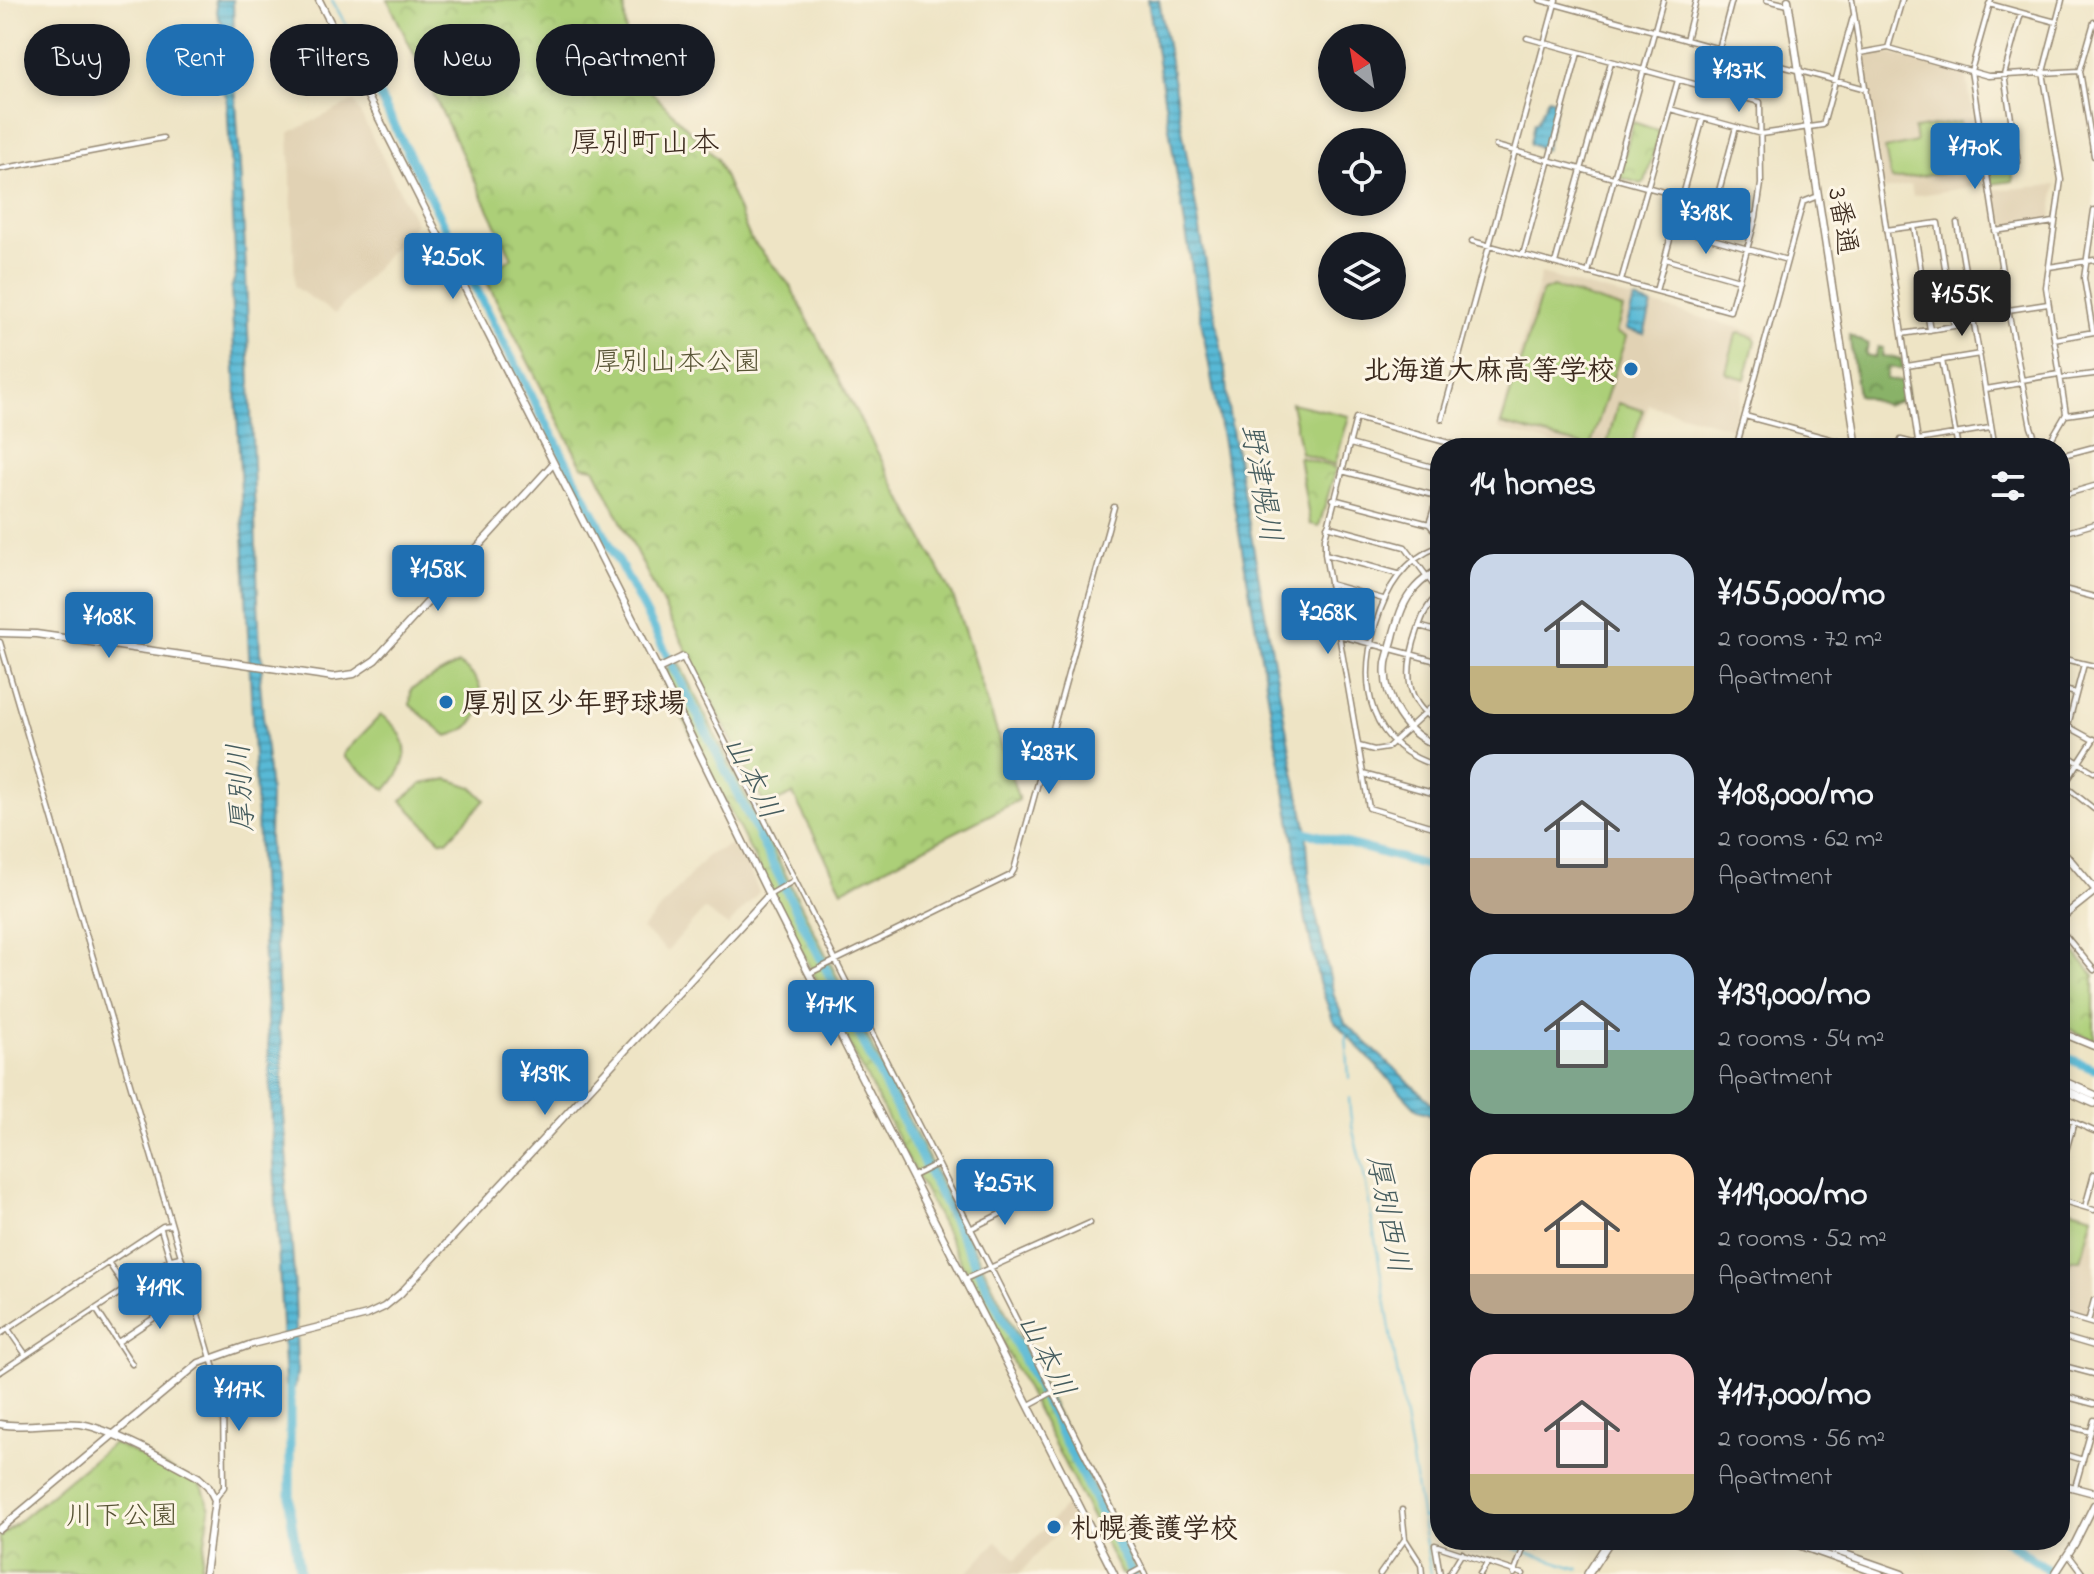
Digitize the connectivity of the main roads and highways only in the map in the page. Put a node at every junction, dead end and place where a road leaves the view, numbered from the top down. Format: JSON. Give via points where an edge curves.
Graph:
{"nodes":[{"id":1,"x":2070,"y":1084,"type":"edge"},
{"id":2,"x":2070,"y":1092,"type":"edge"},
{"id":3,"x":2094,"y":1095,"type":"edge"},
{"id":4,"x":2094,"y":1103,"type":"edge"},
{"id":5,"x":1604,"y":1550,"type":"edge"},
{"id":6,"x":1588,"y":1574,"type":"edge"}],
"edges":[{"from":1,"to":3,"type":"main road"},
{"from":2,"to":4,"type":"main road"},
{"from":5,"to":6,"type":"main road"}]}
